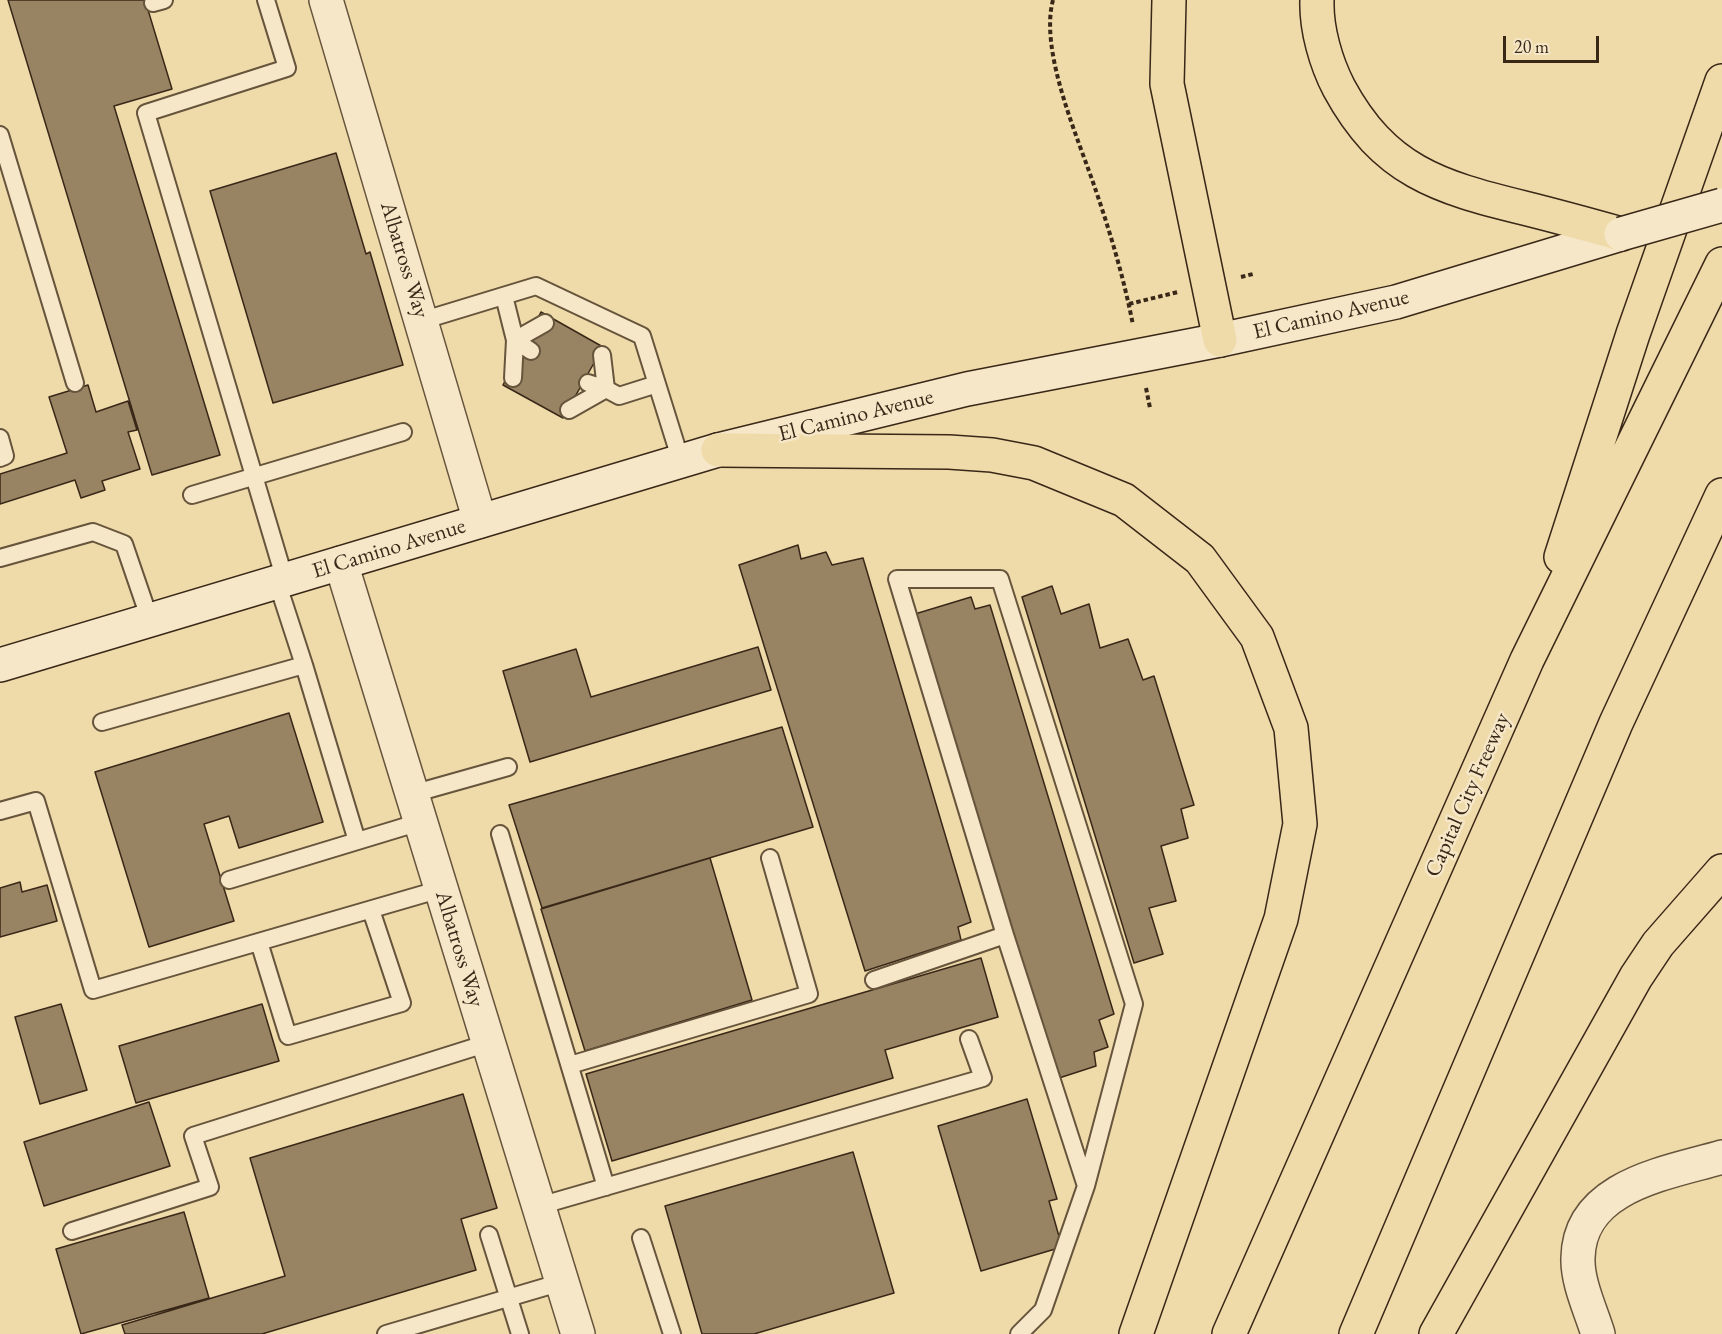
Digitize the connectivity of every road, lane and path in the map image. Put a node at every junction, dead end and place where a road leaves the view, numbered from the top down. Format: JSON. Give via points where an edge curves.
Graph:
{"nodes":[{"id":1,"x":266,"y":0,"type":"edge"},
{"id":2,"x":326,"y":0,"type":"edge"},
{"id":3,"x":1053,"y":0,"type":"edge"},
{"id":4,"x":1168,"y":0,"type":"edge"},
{"id":5,"x":1317,"y":0,"type":"edge"},
{"id":6,"x":1722,"y":81,"type":"edge"},
{"id":7,"x":0,"y":135,"type":"edge"},
{"id":8,"x":1722,"y":206,"type":"edge"},
{"id":9,"x":1621,"y":234,"type":"junction"},
{"id":10,"x":1722,"y":264,"type":"edge"},
{"id":11,"x":504,"y":296,"type":"junction"},
{"id":12,"x":422,"y":321,"type":"junction"},
{"id":13,"x":546,"y":323,"type":"dead end"},
{"id":14,"x":515,"y":340,"type":"junction"},
{"id":15,"x":1221,"y":340,"type":"junction"},
{"id":16,"x":531,"y":351,"type":"dead end"},
{"id":17,"x":602,"y":355,"type":"dead end"},
{"id":18,"x":1139,"y":355,"type":"junction"},
{"id":19,"x":513,"y":378,"type":"dead end"},
{"id":20,"x":75,"y":383,"type":"dead end"},
{"id":21,"x":588,"y":383,"type":"dead end"},
{"id":22,"x":657,"y":384,"type":"junction"},
{"id":23,"x":606,"y":389,"type":"junction"},
{"id":24,"x":1150,"y":408,"type":"dead end"},
{"id":25,"x":569,"y":410,"type":"dead end"},
{"id":26,"x":404,"y":432,"type":"dead end"},
{"id":27,"x":0,"y":438,"type":"edge"},
{"id":28,"x":718,"y":450,"type":"junction"},
{"id":29,"x":0,"y":458,"type":"edge"},
{"id":30,"x":681,"y":461,"type":"junction"},
{"id":31,"x":255,"y":476,"type":"junction"},
{"id":32,"x":192,"y":495,"type":"dead end"},
{"id":33,"x":1722,"y":495,"type":"edge"},
{"id":34,"x":480,"y":521,"type":"junction"},
{"id":35,"x":0,"y":558,"type":"edge"},
{"id":36,"x":341,"y":563,"type":"junction"},
{"id":37,"x":281,"y":581,"type":"junction"},
{"id":38,"x":150,"y":620,"type":"junction"},
{"id":39,"x":1527,"y":660,"type":"junction"},
{"id":40,"x":0,"y":665,"type":"edge"},
{"id":41,"x":304,"y":665,"type":"junction"},
{"id":42,"x":102,"y":722,"type":"dead end"},
{"id":43,"x":508,"y":767,"type":"dead end"},
{"id":44,"x":416,"y":808,"type":"junction"},
{"id":45,"x":0,"y":811,"type":"edge"},
{"id":46,"x":500,"y":834,"type":"dead end"},
{"id":47,"x":357,"y":841,"type":"junction"},
{"id":48,"x":770,"y":858,"type":"dead end"},
{"id":49,"x":1722,"y":871,"type":"edge"},
{"id":50,"x":229,"y":880,"type":"dead end"},
{"id":51,"x":441,"y":889,"type":"junction"},
{"id":52,"x":371,"y":909,"type":"junction"},
{"id":53,"x":1005,"y":935,"type":"junction"},
{"id":54,"x":259,"y":942,"type":"junction"},
{"id":55,"x":874,"y":980,"type":"dead end"},
{"id":56,"x":969,"y":1039,"type":"dead end"},
{"id":57,"x":488,"y":1043,"type":"junction"},
{"id":58,"x":570,"y":1065,"type":"junction"},
{"id":59,"x":1722,"y":1157,"type":"edge"},
{"id":60,"x":606,"y":1186,"type":"junction"},
{"id":61,"x":1086,"y":1186,"type":"junction"},
{"id":62,"x":538,"y":1206,"type":"junction"},
{"id":63,"x":72,"y":1230,"type":"dead end"},
{"id":64,"x":489,"y":1235,"type":"dead end"},
{"id":65,"x":641,"y":1238,"type":"dead end"},
{"id":66,"x":562,"y":1282,"type":"junction"},
{"id":67,"x":508,"y":1298,"type":"junction"},
{"id":68,"x":386,"y":1334,"type":"edge"},
{"id":69,"x":520,"y":1334,"type":"edge"},
{"id":70,"x":578,"y":1334,"type":"edge"},
{"id":71,"x":672,"y":1334,"type":"edge"},
{"id":72,"x":1019,"y":1334,"type":"edge"},
{"id":73,"x":1136,"y":1334,"type":"edge"},
{"id":74,"x":1229,"y":1334,"type":"edge"},
{"id":75,"x":1356,"y":1334,"type":"edge"},
{"id":76,"x":1436,"y":1334,"type":"edge"},
{"id":77,"x":1598,"y":1334,"type":"edge"}],
"edges":[{"from":1,"to":31,"type":"lane","via":[[287,68],[146,113]]},
{"from":2,"to":12,"type":"main road","name":"Albatross Way"},
{"from":3,"to":18,"type":"path","via":[[1051,40],[1058,75],[1113,243]]},
{"from":4,"to":15,"type":"highway","via":[[1167,84]]},
{"from":5,"to":9,"type":"highway","via":[[1324,50],[1335,79],[1349,106],[1401,163],[1456,191]]},
{"from":6,"to":39,"type":"highway"},
{"from":7,"to":20,"type":"lane"},
{"from":8,"to":9,"type":"main road","name":"El Camino Avenue","bridge":true},
{"from":9,"to":15,"type":"main road","name":"El Camino Avenue","via":[[1396,302]]},
{"from":10,"to":39,"type":"highway","name":"Capital City Freeway"},
{"from":11,"to":12,"type":"lane"},
{"from":11,"to":14,"type":"lane"},
{"from":11,"to":22,"type":"lane","via":[[536,286],[642,336]]},
{"from":12,"to":34,"type":"main road","name":"Albatross Way"},
{"from":13,"to":14,"type":"lane"},
{"from":14,"to":16,"type":"lane"},
{"from":14,"to":19,"type":"lane"},
{"from":15,"to":18,"type":"main road","name":"El Camino Avenue"},
{"from":17,"to":23,"type":"lane"},
{"from":18,"to":24,"type":"path"},
{"from":18,"to":28,"type":"main road","name":"El Camino Avenue","via":[[967,388]]},
{"from":21,"to":23,"type":"lane"},
{"from":22,"to":23,"type":"lane","via":[[619,396]]},
{"from":22,"to":30,"type":"lane"},
{"from":23,"to":25,"type":"lane"},
{"from":26,"to":31,"type":"lane"},
{"from":27,"to":29,"type":"lane","via":[[5,456]]},
{"from":28,"to":30,"type":"main road","name":"El Camino Avenue"},
{"from":28,"to":73,"type":"highway","via":[[949,452],[1035,463],[1124,500],[1200,559],[1257,637],[1291,728],[1300,824],[1281,919]]},
{"from":30,"to":34,"type":"main road","name":"El Camino Avenue"},
{"from":31,"to":32,"type":"lane"},
{"from":31,"to":37,"type":"lane"},
{"from":33,"to":75,"type":"highway","via":[[1616,723]]},
{"from":34,"to":36,"type":"main road","name":"El Camino Avenue"},
{"from":35,"to":38,"type":"lane","via":[[93,532],[124,544]]},
{"from":36,"to":37,"type":"main road","name":"El Camino Avenue"},
{"from":36,"to":44,"type":"main road","name":"Albatross Way"},
{"from":37,"to":38,"type":"main road","name":"El Camino Avenue"},
{"from":37,"to":41,"type":"lane"},
{"from":38,"to":40,"type":"main road","name":"El Camino Avenue"},
{"from":39,"to":74,"type":"highway","name":"Capital City Freeway"},
{"from":41,"to":42,"type":"lane"},
{"from":41,"to":47,"type":"lane"},
{"from":43,"to":44,"type":"lane"},
{"from":44,"to":47,"type":"lane"},
{"from":44,"to":51,"type":"main road","name":"Albatross Way"},
{"from":45,"to":54,"type":"lane","via":[[36,801],[93,990]]},
{"from":46,"to":58,"type":"lane"},
{"from":47,"to":50,"type":"lane"},
{"from":48,"to":58,"type":"lane","via":[[809,994]]},
{"from":49,"to":76,"type":"highway","via":[[1658,944],[1636,977]]},
{"from":51,"to":52,"type":"lane"},
{"from":51,"to":57,"type":"main road","name":"Albatross Way"},
{"from":52,"to":54,"type":"lane"},
{"from":52,"to":54,"type":"lane","via":[[402,1004],[288,1036]]},
{"from":53,"to":55,"type":"lane"},
{"from":53,"to":61,"type":"lane"},
{"from":53,"to":61,"type":"lane","via":[[897,579],[1000,579],[1134,1004]]},
{"from":56,"to":60,"type":"lane","via":[[983,1078]]},
{"from":57,"to":62,"type":"main road","name":"Albatross Way"},
{"from":57,"to":63,"type":"lane","via":[[193,1136],[210,1187]]},
{"from":58,"to":60,"type":"lane"},
{"from":59,"to":77,"type":"main road","via":[[1617,1192],[1588,1220],[1578,1259]]},
{"from":60,"to":62,"type":"lane"},
{"from":61,"to":72,"type":"lane","via":[[1043,1310]]},
{"from":62,"to":66,"type":"main road","name":"Albatross Way"},
{"from":64,"to":67,"type":"lane"},
{"from":65,"to":71,"type":"lane"},
{"from":66,"to":67,"type":"lane"},
{"from":66,"to":70,"type":"main road","name":"Albatross Way"},
{"from":67,"to":68,"type":"lane"},
{"from":67,"to":69,"type":"lane"}]}
